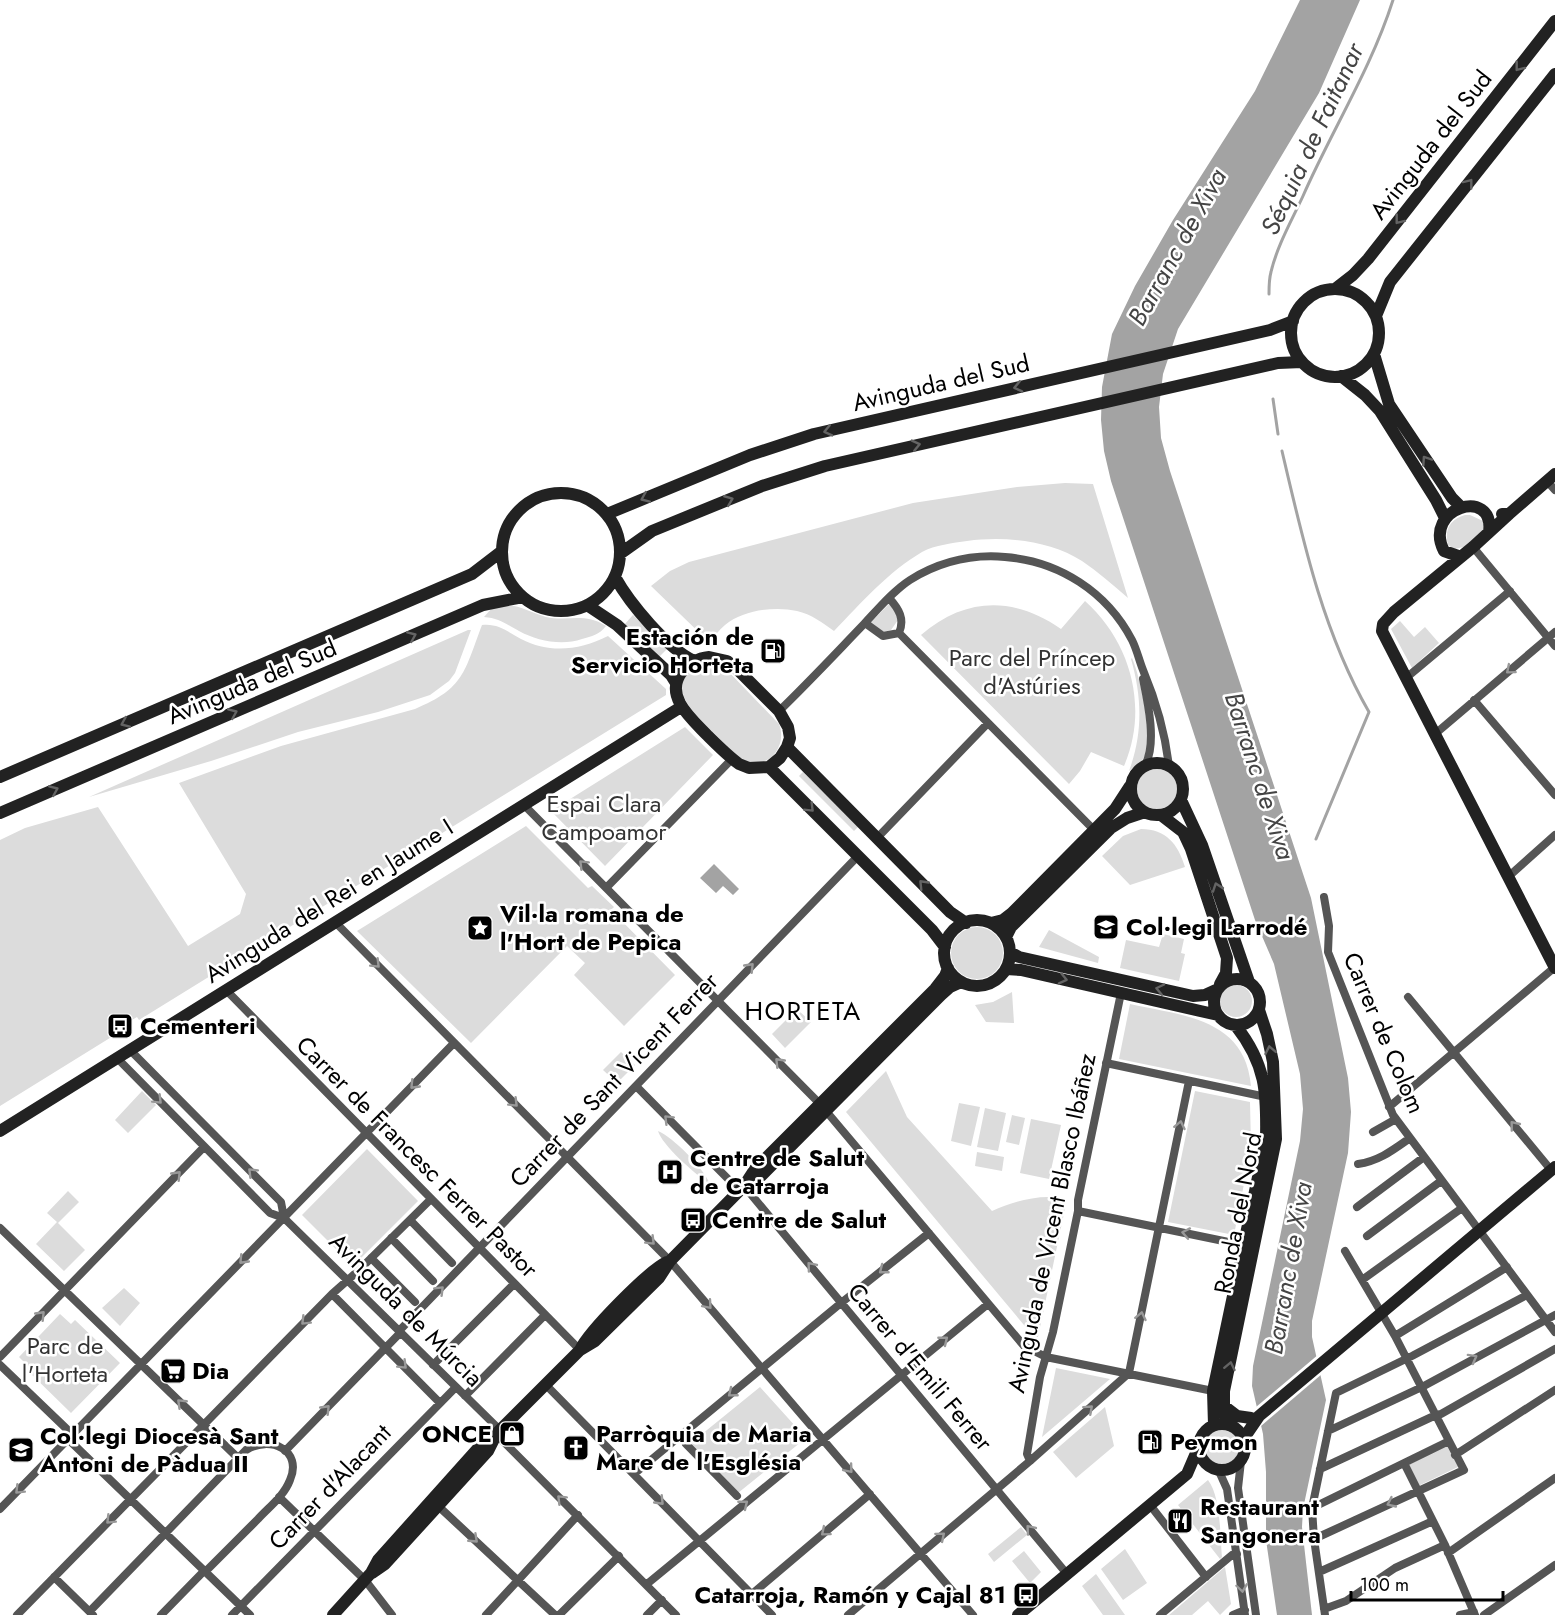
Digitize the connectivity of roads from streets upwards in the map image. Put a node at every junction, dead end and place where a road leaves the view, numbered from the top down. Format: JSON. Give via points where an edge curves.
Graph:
{"nodes":[{"id":1,"x":1555,"y":21,"type":"edge"},
{"id":2,"x":1555,"y":74,"type":"edge"},
{"id":3,"x":1335,"y":289,"type":"junction"},
{"id":4,"x":1376,"y":316,"type":"junction"},
{"id":5,"x":1293,"y":321,"type":"junction"},
{"id":6,"x":1374,"y":354,"type":"junction"},
{"id":7,"x":1302,"y":362,"type":"junction"},
{"id":8,"x":1341,"y":376,"type":"junction"},
{"id":9,"x":1552,"y":482,"type":"edge"},
{"id":10,"x":1461,"y":507,"type":"junction"},
{"id":11,"x":1482,"y":510,"type":"junction"},
{"id":12,"x":607,"y":514,"type":"junction"},
{"id":13,"x":1509,"y":514,"type":"junction"},
{"id":14,"x":1445,"y":518,"type":"junction"},
{"id":15,"x":1489,"y":532,"type":"junction"},
{"id":16,"x":1473,"y":547,"type":"junction"},
{"id":17,"x":502,"y":551,"type":"junction"},
{"id":18,"x":1444,"y":551,"type":"junction"},
{"id":19,"x":621,"y":553,"type":"junction"},
{"id":20,"x":1461,"y":557,"type":"junction"},
{"id":21,"x":1438,"y":574,"type":"junction"},
{"id":22,"x":615,"y":577,"type":"junction"},
{"id":23,"x":1510,"y":591,"type":"junction"},
{"id":24,"x":523,"y":597,"type":"junction"},
{"id":25,"x":890,"y":598,"type":"junction"},
{"id":26,"x":587,"y":606,"type":"junction"},
{"id":27,"x":865,"y":623,"type":"junction"},
{"id":28,"x":898,"y":633,"type":"junction"},
{"id":29,"x":1552,"y":635,"type":"edge"},
{"id":30,"x":1555,"y":646,"type":"edge"},
{"id":31,"x":694,"y":661,"type":"junction"},
{"id":32,"x":1140,"y":661,"type":"junction"},
{"id":33,"x":1406,"y":678,"type":"junction"},
{"id":34,"x":676,"y":683,"type":"junction"},
{"id":35,"x":1474,"y":700,"type":"junction"},
{"id":36,"x":681,"y":707,"type":"junction"},
{"id":37,"x":778,"y":711,"type":"junction"},
{"id":38,"x":988,"y":723,"type":"junction"},
{"id":39,"x":1435,"y":734,"type":"junction"},
{"id":40,"x":787,"y":747,"type":"junction"},
{"id":41,"x":732,"y":759,"type":"junction"},
{"id":42,"x":1144,"y":765,"type":"junction"},
{"id":43,"x":1169,"y":766,"type":"junction"},
{"id":44,"x":769,"y":767,"type":"junction"},
{"id":45,"x":0,"y":777,"type":"edge"},
{"id":46,"x":1130,"y":786,"type":"junction"},
{"id":47,"x":1555,"y":795,"type":"edge"},
{"id":48,"x":1180,"y":800,"type":"junction"},
{"id":49,"x":524,"y":804,"type":"junction"},
{"id":50,"x":1145,"y":812,"type":"junction"},
{"id":51,"x":0,"y":813,"type":"edge"},
{"id":52,"x":1161,"y":815,"type":"junction"},
{"id":53,"x":1098,"y":833,"type":"junction"},
{"id":54,"x":1555,"y":835,"type":"edge"},
{"id":55,"x":878,"y":837,"type":"junction"},
{"id":56,"x":858,"y":856,"type":"junction"},
{"id":57,"x":1508,"y":877,"type":"junction"},
{"id":58,"x":606,"y":888,"type":"junction"},
{"id":59,"x":1324,"y":897,"type":"dead end"},
{"id":60,"x":335,"y":922,"type":"junction"},
{"id":61,"x":966,"y":923,"type":"junction"},
{"id":62,"x":991,"y":923,"type":"junction"},
{"id":63,"x":1006,"y":937,"type":"junction"},
{"id":64,"x":945,"y":947,"type":"junction"},
{"id":65,"x":1010,"y":952,"type":"junction"},
{"id":66,"x":948,"y":968,"type":"junction"},
{"id":67,"x":1555,"y":968,"type":"edge"},
{"id":68,"x":1006,"y":969,"type":"junction"},
{"id":69,"x":961,"y":982,"type":"junction"},
{"id":70,"x":1249,"y":982,"type":"junction"},
{"id":71,"x":1218,"y":987,"type":"junction"},
{"id":72,"x":226,"y":991,"type":"junction"},
{"id":73,"x":1121,"y":993,"type":"junction"},
{"id":74,"x":1408,"y":997,"type":"dead end"},
{"id":75,"x":718,"y":1000,"type":"junction"},
{"id":76,"x":1259,"y":1010,"type":"junction"},
{"id":77,"x":1218,"y":1015,"type":"junction"},
{"id":78,"x":1236,"y":1026,"type":"junction"},
{"id":79,"x":454,"y":1043,"type":"junction"},
{"id":80,"x":130,"y":1050,"type":"junction"},
{"id":81,"x":1455,"y":1053,"type":"junction"},
{"id":82,"x":117,"y":1058,"type":"junction"},
{"id":83,"x":1106,"y":1063,"type":"junction"},
{"id":84,"x":1189,"y":1081,"type":"junction"},
{"id":85,"x":636,"y":1086,"type":"junction"},
{"id":86,"x":1266,"y":1097,"type":"junction"},
{"id":87,"x":1389,"y":1107,"type":"junction"},
{"id":88,"x":823,"y":1108,"type":"junction"},
{"id":89,"x":1396,"y":1119,"type":"junction"},
{"id":90,"x":0,"y":1131,"type":"edge"},
{"id":91,"x":1373,"y":1132,"type":"dead end"},
{"id":92,"x":367,"y":1133,"type":"junction"},
{"id":93,"x":1410,"y":1138,"type":"junction"},
{"id":94,"x":204,"y":1147,"type":"junction"},
{"id":95,"x":567,"y":1156,"type":"junction"},
{"id":96,"x":1424,"y":1157,"type":"junction"},
{"id":97,"x":1358,"y":1164,"type":"dead end"},
{"id":98,"x":1553,"y":1168,"type":"edge"},
{"id":99,"x":1442,"y":1181,"type":"junction"},
{"id":100,"x":742,"y":1188,"type":"junction"},
{"id":101,"x":431,"y":1199,"type":"junction"},
{"id":102,"x":1356,"y":1207,"type":"dead end"},
{"id":103,"x":1462,"y":1208,"type":"junction"},
{"id":104,"x":1078,"y":1211,"type":"junction"},
{"id":105,"x":284,"y":1218,"type":"junction"},
{"id":106,"x":410,"y":1220,"type":"junction"},
{"id":107,"x":0,"y":1228,"type":"edge"},
{"id":108,"x":1159,"y":1228,"type":"junction"},
{"id":109,"x":1479,"y":1231,"type":"junction"},
{"id":110,"x":929,"y":1233,"type":"junction"},
{"id":111,"x":1367,"y":1236,"type":"dead end"},
{"id":112,"x":391,"y":1238,"type":"junction"},
{"id":113,"x":1243,"y":1245,"type":"junction"},
{"id":114,"x":479,"y":1248,"type":"junction"},
{"id":115,"x":1346,"y":1251,"type":"dead end"},
{"id":116,"x":372,"y":1258,"type":"junction"},
{"id":117,"x":670,"y":1261,"type":"junction"},
{"id":118,"x":452,"y":1263,"type":"dead end"},
{"id":119,"x":1507,"y":1267,"type":"junction"},
{"id":120,"x":346,"y":1280,"type":"junction"},
{"id":121,"x":1362,"y":1280,"type":"junction"},
{"id":122,"x":433,"y":1281,"type":"dead end"},
{"id":123,"x":514,"y":1284,"type":"junction"},
{"id":124,"x":64,"y":1291,"type":"junction"},
{"id":125,"x":332,"y":1294,"type":"junction"},
{"id":126,"x":1527,"y":1295,"type":"junction"},
{"id":127,"x":415,"y":1302,"type":"dead end"},
{"id":128,"x":841,"y":1303,"type":"junction"},
{"id":129,"x":988,"y":1304,"type":"junction"},
{"id":130,"x":1382,"y":1312,"type":"junction"},
{"id":131,"x":545,"y":1315,"type":"junction"},
{"id":132,"x":1555,"y":1315,"type":"edge"},
{"id":133,"x":1546,"y":1320,"type":"junction"},
{"id":134,"x":400,"y":1332,"type":"junction"},
{"id":135,"x":1555,"y":1332,"type":"edge"},
{"id":136,"x":1395,"y":1335,"type":"junction"},
{"id":137,"x":385,"y":1348,"type":"junction"},
{"id":138,"x":1555,"y":1349,"type":"edge"},
{"id":139,"x":580,"y":1350,"type":"junction"},
{"id":140,"x":0,"y":1357,"type":"edge"},
{"id":141,"x":1046,"y":1357,"type":"junction"},
{"id":142,"x":1406,"y":1358,"type":"junction"},
{"id":143,"x":0,"y":1365,"type":"edge"},
{"id":144,"x":141,"y":1365,"type":"junction"},
{"id":145,"x":433,"y":1365,"type":"junction"},
{"id":146,"x":763,"y":1368,"type":"junction"},
{"id":147,"x":1129,"y":1373,"type":"junction"},
{"id":148,"x":901,"y":1375,"type":"junction"},
{"id":149,"x":545,"y":1384,"type":"junction"},
{"id":150,"x":456,"y":1387,"type":"junction"},
{"id":151,"x":1422,"y":1387,"type":"junction"},
{"id":152,"x":1555,"y":1390,"type":"edge"},
{"id":153,"x":1213,"y":1391,"type":"junction"},
{"id":154,"x":465,"y":1396,"type":"junction"},
{"id":155,"x":440,"y":1403,"type":"junction"},
{"id":156,"x":1224,"y":1406,"type":"junction"},
{"id":157,"x":1436,"y":1415,"type":"junction"},
{"id":158,"x":1255,"y":1417,"type":"junction"},
{"id":159,"x":203,"y":1424,"type":"junction"},
{"id":160,"x":1224,"y":1425,"type":"junction"},
{"id":161,"x":1328,"y":1431,"type":"junction"},
{"id":162,"x":498,"y":1432,"type":"junction"},
{"id":163,"x":71,"y":1437,"type":"junction"},
{"id":164,"x":1244,"y":1438,"type":"junction"},
{"id":165,"x":823,"y":1439,"type":"junction"},
{"id":166,"x":1449,"y":1441,"type":"junction"},
{"id":167,"x":686,"y":1444,"type":"dead end"},
{"id":168,"x":1199,"y":1446,"type":"junction"},
{"id":169,"x":285,"y":1451,"type":"junction"},
{"id":170,"x":1455,"y":1455,"type":"junction"},
{"id":171,"x":238,"y":1458,"type":"junction"},
{"id":172,"x":1030,"y":1461,"type":"junction"},
{"id":173,"x":1241,"y":1461,"type":"junction"},
{"id":174,"x":1404,"y":1463,"type":"junction"},
{"id":175,"x":1215,"y":1468,"type":"junction"},
{"id":176,"x":1320,"y":1469,"type":"junction"},
{"id":177,"x":634,"y":1474,"type":"junction"},
{"id":178,"x":1187,"y":1474,"type":"junction"},
{"id":179,"x":1555,"y":1478,"type":"edge"},
{"id":180,"x":997,"y":1490,"type":"junction"},
{"id":181,"x":1418,"y":1490,"type":"junction"},
{"id":182,"x":870,"y":1494,"type":"junction"},
{"id":183,"x":737,"y":1496,"type":"dead end"},
{"id":184,"x":279,"y":1497,"type":"junction"},
{"id":185,"x":131,"y":1499,"type":"junction"},
{"id":186,"x":435,"y":1502,"type":"junction"},
{"id":187,"x":1150,"y":1505,"type":"junction"},
{"id":188,"x":1312,"y":1508,"type":"junction"},
{"id":189,"x":0,"y":1509,"type":"edge"},
{"id":190,"x":578,"y":1515,"type":"junction"},
{"id":191,"x":1433,"y":1521,"type":"junction"},
{"id":192,"x":314,"y":1532,"type":"junction"},
{"id":193,"x":166,"y":1533,"type":"junction"},
{"id":194,"x":1314,"y":1539,"type":"junction"},
{"id":195,"x":699,"y":1541,"type":"junction"},
{"id":196,"x":1446,"y":1549,"type":"junction"},
{"id":197,"x":921,"y":1553,"type":"junction"},
{"id":198,"x":1237,"y":1554,"type":"junction"},
{"id":199,"x":619,"y":1556,"type":"junction"},
{"id":200,"x":1555,"y":1564,"type":"edge"},
{"id":201,"x":205,"y":1571,"type":"junction"},
{"id":202,"x":1319,"y":1572,"type":"junction"},
{"id":203,"x":1067,"y":1574,"type":"junction"},
{"id":204,"x":54,"y":1576,"type":"junction"},
{"id":205,"x":368,"y":1576,"type":"junction"},
{"id":206,"x":1206,"y":1577,"type":"junction"},
{"id":207,"x":518,"y":1580,"type":"junction"},
{"id":208,"x":646,"y":1584,"type":"junction"},
{"id":209,"x":752,"y":1594,"type":"junction"},
{"id":210,"x":662,"y":1600,"type":"junction"},
{"id":211,"x":241,"y":1606,"type":"junction"},
{"id":212,"x":1245,"y":1612,"type":"edge"},
{"id":213,"x":1325,"y":1612,"type":"edge"},
{"id":214,"x":89,"y":1613,"type":"edge"},
{"id":215,"x":1474,"y":1613,"type":"edge"},
{"id":216,"x":1021,"y":1614,"type":"edge"},
{"id":217,"x":16,"y":1615,"type":"edge"},
{"id":218,"x":161,"y":1615,"type":"edge"},
{"id":219,"x":232,"y":1615,"type":"edge"},
{"id":220,"x":250,"y":1615,"type":"edge"},
{"id":221,"x":333,"y":1615,"type":"edge"},
{"id":222,"x":392,"y":1615,"type":"edge"},
{"id":223,"x":486,"y":1615,"type":"edge"},
{"id":224,"x":557,"y":1615,"type":"edge"},
{"id":225,"x":647,"y":1615,"type":"edge"},
{"id":226,"x":676,"y":1615,"type":"edge"},
{"id":227,"x":772,"y":1615,"type":"edge"},
{"id":228,"x":848,"y":1615,"type":"edge"},
{"id":229,"x":973,"y":1615,"type":"edge"},
{"id":230,"x":1160,"y":1615,"type":"edge"},
{"id":231,"x":1233,"y":1615,"type":"edge"},
{"id":232,"x":1256,"y":1615,"type":"edge"},
{"id":233,"x":1460,"y":1615,"type":"edge"},
{"id":234,"x":1484,"y":1615,"type":"edge"}],
"edges":[{"from":1,"to":3,"type":"street","name":"Avinguda del Sud","one_way":true,"via":[[1368,259]]},
{"from":4,"to":2,"type":"street","one_way":true,"via":[[1390,282]]},
{"from":3,"to":4,"type":"street","via":[[1359,296]]},
{"from":3,"to":5,"type":"street","via":[[1307,298]]},
{"from":4,"to":6,"type":"street","via":[[1379,328]]},
{"from":5,"to":7,"type":"street","via":[[1294,350]]},
{"from":5,"to":12,"type":"street","name":"Avinguda del Sud","one_way":true,"via":[[1270,330],[814,434],[750,455]]},
{"from":6,"to":8,"type":"street","via":[[1354,372]]},
{"from":10,"to":6,"type":"street","one_way":true,"via":[[1389,404]]},
{"from":7,"to":8,"type":"street","via":[[1327,376]]},
{"from":19,"to":7,"type":"street","one_way":true,"via":[[652,531],[762,486],[825,466],[1278,363]]},
{"from":8,"to":14,"type":"street","via":[[1380,411]]},
{"from":9,"to":13,"type":"street"},
{"from":10,"to":11,"type":"street","via":[[1469,505]]},
{"from":10,"to":14,"type":"street"},
{"from":11,"to":13,"type":"street"},
{"from":11,"to":15,"type":"street","via":[[1489,520]]},
{"from":12,"to":17,"type":"street","via":[[581,496],[549,493],[530,501],[515,514],[505,531]]},
{"from":12,"to":19,"type":"street","via":[[617,532]]},
{"from":13,"to":15,"type":"street"},
{"from":14,"to":18,"type":"street","via":[[1440,538]]},
{"from":15,"to":16,"type":"street"},
{"from":16,"to":20,"type":"street"},
{"from":16,"to":23,"type":"street"},
{"from":17,"to":24,"type":"street","via":[[511,584]]},
{"from":17,"to":45,"type":"street","name":"Avinguda del Sud","one_way":true,"via":[[472,574]]},
{"from":18,"to":20,"type":"street"},
{"from":18,"to":21,"type":"street"},
{"from":19,"to":22,"type":"street"},
{"from":20,"to":21,"type":"street"},
{"from":21,"to":33,"type":"street","via":[[1383,624],[1384,638]]},
{"from":22,"to":26,"type":"street","via":[[603,594]]},
{"from":22,"to":31,"type":"street","via":[[635,609]]},
{"from":23,"to":29,"type":"street"},
{"from":23,"to":33,"type":"street"},
{"from":24,"to":26,"type":"street","via":[[554,611]]},
{"from":51,"to":24,"type":"street","name":"Avinguda del Sud","one_way":true,"via":[[483,605]]},
{"from":25,"to":27,"type":"street"},
{"from":25,"to":28,"type":"street","via":[[902,616]]},
{"from":25,"to":32,"type":"street","via":[[924,572],[962,558],[1033,560],[1067,574],[1099,597],[1132,640]]},
{"from":26,"to":34,"type":"street","via":[[617,625]]},
{"from":27,"to":28,"type":"street","via":[[883,636]]},
{"from":27,"to":37,"type":"street"},
{"from":28,"to":38,"type":"street"},
{"from":29,"to":30,"type":"street"},
{"from":29,"to":35,"type":"street","one_way":true},
{"from":31,"to":34,"type":"street"},
{"from":31,"to":37,"type":"street","via":[[708,657],[727,661]]},
{"from":32,"to":42,"type":"street","via":[[1150,728],[1150,754]]},
{"from":32,"to":43,"type":"street","via":[[1164,728]]},
{"from":33,"to":39,"type":"street"},
{"from":34,"to":36,"type":"street"},
{"from":35,"to":39,"type":"street"},
{"from":35,"to":47,"type":"street"},
{"from":36,"to":41,"type":"street"},
{"from":36,"to":49,"type":"street","name":"Avinguda del Rei en Jaume I"},
{"from":37,"to":40,"type":"street","via":[[788,727]]},
{"from":38,"to":53,"type":"street"},
{"from":38,"to":55,"type":"street"},
{"from":39,"to":57,"type":"street"},
{"from":40,"to":44,"type":"street"},
{"from":40,"to":55,"type":"street"},
{"from":41,"to":44,"type":"street","via":[[749,768]]},
{"from":41,"to":58,"type":"street"},
{"from":42,"to":43,"type":"street"},
{"from":42,"to":46,"type":"street"},
{"from":43,"to":48,"type":"street","via":[[1180,777]]},
{"from":44,"to":56,"type":"street","one_way":true},
{"from":46,"to":50,"type":"street","via":[[1134,801]]},
{"from":46,"to":53,"type":"street"},
{"from":48,"to":52,"type":"street","via":[[1170,812]]},
{"from":70,"to":48,"type":"street","one_way":true,"via":[[1202,845]]},
{"from":58,"to":49,"type":"street","one_way":true},
{"from":49,"to":60,"type":"street","name":"Avinguda del Rei en Jaume I"},
{"from":50,"to":52,"type":"street"},
{"from":50,"to":53,"type":"street"},
{"from":52,"to":71,"type":"street","via":[[1183,832],[1191,849],[1227,958],[1226,973]]},
{"from":53,"to":62,"type":"street","via":[[1012,913]]},
{"from":53,"to":63,"type":"street"},
{"from":54,"to":57,"type":"street"},
{"from":61,"to":55,"type":"street","one_way":true,"via":[[950,912]]},
{"from":56,"to":64,"type":"street"},
{"from":75,"to":56,"type":"street","name":"Carrer de Sant Vicent Ferrer","one_way":true},
{"from":57,"to":67,"type":"street"},
{"from":58,"to":75,"type":"street"},
{"from":59,"to":87,"type":"street","name":"Carrer de Colom","via":[[1328,952]]},
{"from":60,"to":72,"type":"street","name":"Avinguda del Rei en Jaume I"},
{"from":60,"to":79,"type":"street","one_way":true},
{"from":61,"to":62,"type":"street"},
{"from":61,"to":64,"type":"street","via":[[955,929]]},
{"from":62,"to":63,"type":"street"},
{"from":63,"to":65,"type":"street"},
{"from":64,"to":66,"type":"street"},
{"from":65,"to":68,"type":"street"},
{"from":71,"to":65,"type":"street","one_way":true,"via":[[1205,995],[1193,996]]},
{"from":66,"to":69,"type":"street"},
{"from":66,"to":88,"type":"street","via":[[935,989]]},
{"from":67,"to":81,"type":"street"},
{"from":68,"to":69,"type":"street","via":[[985,985]]},
{"from":68,"to":73,"type":"street","one_way":true},
{"from":69,"to":88,"type":"street","via":[[941,995]]},
{"from":70,"to":71,"type":"street","via":[[1235,978]]},
{"from":70,"to":76,"type":"street","via":[[1259,994]]},
{"from":71,"to":77,"type":"street","via":[[1213,1002]]},
{"from":72,"to":80,"type":"street","name":"Avinguda del Rei en Jaume I"},
{"from":72,"to":92,"type":"street","name":"Carrer de Francesc Ferrer Pastor"},
{"from":73,"to":77,"type":"street"},
{"from":73,"to":83,"type":"street","name":"Avinguda de Vicent Blasco Ibáñez"},
{"from":74,"to":81,"type":"street"},
{"from":75,"to":85,"type":"street","name":"Carrer de Sant Vicent Ferrer"},
{"from":88,"to":75,"type":"street","one_way":true},
{"from":76,"to":78,"type":"street","via":[[1249,1022]]},
{"from":156,"to":76,"type":"street","name":"Ronda del Nord","one_way":true,"via":[[1276,1139],[1273,1062]]},
{"from":77,"to":78,"type":"street"},
{"from":78,"to":86,"type":"street","name":"Ronda del Nord","via":[[1256,1054]]},
{"from":79,"to":92,"type":"street","one_way":true},
{"from":79,"to":95,"type":"street","one_way":true},
{"from":80,"to":82,"type":"street","name":"Avinguda del Rei en Jaume I"},
{"from":105,"to":80,"type":"street","name":"Avinguda de Múrcia","one_way":true,"via":[[281,1202]]},
{"from":81,"to":87,"type":"street"},
{"from":98,"to":81,"type":"street","one_way":true},
{"from":82,"to":90,"type":"street","name":"Avinguda del Rei en Jaume I"},
{"from":82,"to":94,"type":"street","name":"Avinguda de Múrcia","one_way":true},
{"from":83,"to":84,"type":"street"},
{"from":83,"to":104,"type":"street","name":"Avinguda de Vicent Blasco Ibáñez"},
{"from":84,"to":86,"type":"street"},
{"from":108,"to":84,"type":"street","one_way":true},
{"from":85,"to":95,"type":"street","name":"Carrer de Sant Vicent Ferrer"},
{"from":100,"to":85,"type":"street","name":"Carrer d'Emili Ferrer","one_way":true},
{"from":86,"to":113,"type":"street","name":"Ronda del Nord","via":[[1266,1139]]},
{"from":87,"to":89,"type":"street","name":"Carrer de Colom"},
{"from":88,"to":100,"type":"street","via":[[755,1169]]},
{"from":88,"to":110,"type":"street"},
{"from":89,"to":91,"type":"street"},
{"from":89,"to":93,"type":"street","name":"Carrer de Colom"},
{"from":92,"to":101,"type":"street","name":"Carrer de Francesc Ferrer Pastor"},
{"from":92,"to":105,"type":"street"},
{"from":93,"to":96,"type":"street","name":"Carrer de Colom"},
{"from":93,"to":97,"type":"street","via":[[1383,1157]]},
{"from":94,"to":105,"type":"street","name":"Avinguda de Múrcia","via":[[270,1213]]},
{"from":124,"to":94,"type":"street","one_way":true},
{"from":95,"to":114,"type":"street","name":"Carrer de Sant Vicent Ferrer"},
{"from":95,"to":117,"type":"street","one_way":true},
{"from":96,"to":99,"type":"street","name":"Carrer de Colom"},
{"from":96,"to":102,"type":"street"},
{"from":98,"to":109,"type":"street"},
{"from":99,"to":103,"type":"street","name":"Carrer de Colom"},
{"from":99,"to":111,"type":"street"},
{"from":100,"to":117,"type":"street"},
{"from":128,"to":100,"type":"street","name":"Carrer d'Emili Ferrer","one_way":true},
{"from":101,"to":106,"type":"street"},
{"from":101,"to":114,"type":"street","name":"Carrer de Francesc Ferrer Pastor"},
{"from":103,"to":109,"type":"street","name":"Carrer de Colom"},
{"from":103,"to":121,"type":"street"},
{"from":104,"to":108,"type":"street"},
{"from":104,"to":141,"type":"street","name":"Avinguda de Vicent Blasco Ibáñez"},
{"from":105,"to":120,"type":"street","name":"Avinguda de Múrcia"},
{"from":105,"to":144,"type":"street","one_way":true},
{"from":106,"to":112,"type":"street"},
{"from":106,"to":118,"type":"street"},
{"from":107,"to":124,"type":"street"},
{"from":113,"to":108,"type":"street","one_way":true},
{"from":147,"to":108,"type":"street","one_way":true},
{"from":109,"to":119,"type":"street","name":"Carrer de Colom"},
{"from":109,"to":130,"type":"street"},
{"from":110,"to":128,"type":"street","one_way":true},
{"from":110,"to":129,"type":"street"},
{"from":112,"to":116,"type":"street"},
{"from":112,"to":122,"type":"street"},
{"from":113,"to":153,"type":"street","name":"Ronda del Nord"},
{"from":114,"to":123,"type":"street","name":"Carrer de Francesc Ferrer Pastor"},
{"from":134,"to":114,"type":"street","name":"Carrer de Sant Vicent Ferrer","one_way":true},
{"from":115,"to":121,"type":"street"},
{"from":116,"to":120,"type":"street"},
{"from":116,"to":127,"type":"street"},
{"from":117,"to":139,"type":"street","via":[[659,1278],[596,1341]]},
{"from":117,"to":146,"type":"street","one_way":true},
{"from":119,"to":126,"type":"street","name":"Carrer de Colom"},
{"from":119,"to":136,"type":"street"},
{"from":120,"to":125,"type":"street"},
{"from":120,"to":134,"type":"street","name":"Avinguda de Múrcia"},
{"from":121,"to":130,"type":"street"},
{"from":123,"to":131,"type":"street","name":"Carrer de Francesc Ferrer Pastor"},
{"from":123,"to":145,"type":"street"},
{"from":140,"to":124,"type":"street","one_way":true},
{"from":124,"to":144,"type":"street"},
{"from":125,"to":137,"type":"street","name":"Avinguda de Múrcia"},
{"from":125,"to":159,"type":"street","one_way":true},
{"from":126,"to":133,"type":"street","name":"Carrer de Colom"},
{"from":126,"to":142,"type":"street"},
{"from":128,"to":146,"type":"street"},
{"from":128,"to":148,"type":"street","name":"Carrer d'Emili Ferrer"},
{"from":129,"to":141,"type":"street","via":[[1024,1346]]},
{"from":148,"to":129,"type":"street","one_way":true},
{"from":130,"to":136,"type":"street"},
{"from":130,"to":158,"type":"street"},
{"from":131,"to":139,"type":"street","name":"Carrer de Francesc Ferrer Pastor"},
{"from":131,"to":154,"type":"street"},
{"from":132,"to":133,"type":"street"},
{"from":133,"to":135,"type":"street","name":"Carrer de Colom"},
{"from":151,"to":133,"type":"street","one_way":true},
{"from":134,"to":137,"type":"street","name":"Carrer de Sant Vicent Ferrer"},
{"from":134,"to":145,"type":"street","name":"Avinguda de Múrcia"},
{"from":136,"to":142,"type":"street"},
{"from":137,"to":155,"type":"street","name":"Avinguda de Múrcia","one_way":true},
{"from":169,"to":137,"type":"street","name":"Carrer de Sant Vicent Ferrer","one_way":true},
{"from":138,"to":157,"type":"street"},
{"from":139,"to":149,"type":"street"},
{"from":141,"to":147,"type":"street"},
{"from":141,"to":172,"type":"street","name":"Avinguda de Vicent Blasco Ibáñez","via":[[1027,1454]]},
{"from":142,"to":151,"type":"street"},
{"from":142,"to":161,"type":"street","via":[[1336,1393]]},
{"from":143,"to":163,"type":"street"},
{"from":159,"to":144,"type":"street","one_way":true},
{"from":144,"to":163,"type":"street"},
{"from":145,"to":150,"type":"street","name":"Avinguda de Múrcia"},
{"from":146,"to":165,"type":"street"},
{"from":146,"to":177,"type":"street","one_way":true},
{"from":147,"to":153,"type":"street"},
{"from":172,"to":147,"type":"street","one_way":true},
{"from":148,"to":165,"type":"street"},
{"from":148,"to":180,"type":"street","name":"Carrer d'Emili Ferrer"},
{"from":149,"to":162,"type":"street"},
{"from":149,"to":177,"type":"street"},
{"from":150,"to":154,"type":"street","name":"Avinguda de Múrcia"},
{"from":150,"to":155,"type":"street","name":"Carrer d'Alacant"},
{"from":151,"to":157,"type":"street"},
{"from":151,"to":161,"type":"street"},
{"from":152,"to":170,"type":"street"},
{"from":153,"to":160,"type":"street","name":"Ronda del Nord"},
{"from":154,"to":162,"type":"street","name":"Avinguda de Múrcia"},
{"from":155,"to":192,"type":"street","name":"Carrer d'Alacant"},
{"from":156,"to":158,"type":"street","via":[[1237,1416]]},
{"from":156,"to":160,"type":"street","name":"Ronda del Nord"},
{"from":157,"to":166,"type":"street"},
{"from":157,"to":176,"type":"street"},
{"from":158,"to":160,"type":"street"},
{"from":158,"to":164,"type":"street"},
{"from":159,"to":171,"type":"street"},
{"from":159,"to":185,"type":"street"},
{"from":160,"to":164,"type":"street"},
{"from":160,"to":168,"type":"street","via":[[1203,1434]]},
{"from":161,"to":176,"type":"street"},
{"from":162,"to":186,"type":"street","via":[[488,1451]]},
{"from":190,"to":162,"type":"street","name":"Avinguda de Múrcia","one_way":true},
{"from":163,"to":185,"type":"street"},
{"from":163,"to":189,"type":"street","one_way":true},
{"from":164,"to":173,"type":"street"},
{"from":165,"to":182,"type":"street","one_way":true},
{"from":195,"to":165,"type":"street","one_way":true},
{"from":166,"to":170,"type":"street"},
{"from":166,"to":174,"type":"street"},
{"from":167,"to":183,"type":"street"},
{"from":168,"to":175,"type":"street","via":[[1203,1458]]},
{"from":168,"to":178,"type":"street"},
{"from":169,"to":171,"type":"street","via":[[263,1443]]},
{"from":169,"to":184,"type":"street","via":[[293,1471]]},
{"from":170,"to":181,"type":"street","via":[[1464,1470]]},
{"from":171,"to":193,"type":"street"},
{"from":172,"to":180,"type":"street"},
{"from":173,"to":175,"type":"street","via":[[1227,1469]]},
{"from":173,"to":232,"type":"street","via":[[1238,1490]]},
{"from":174,"to":181,"type":"street"},
{"from":174,"to":188,"type":"street"},
{"from":175,"to":178,"type":"street"},
{"from":175,"to":198,"type":"street","via":[[1227,1489]]},
{"from":176,"to":188,"type":"street"},
{"from":177,"to":195,"type":"street","one_way":true},
{"from":178,"to":187,"type":"street"},
{"from":179,"to":196,"type":"street"},
{"from":197,"to":180,"type":"street","one_way":true},
{"from":203,"to":180,"type":"street","name":"Carrer d'Emili Ferrer","one_way":true},
{"from":181,"to":191,"type":"street"},
{"from":181,"to":194,"type":"street","one_way":true},
{"from":182,"to":197,"type":"street"},
{"from":182,"to":209,"type":"street","one_way":true},
{"from":184,"to":192,"type":"street"},
{"from":184,"to":201,"type":"street"},
{"from":185,"to":193,"type":"street"},
{"from":185,"to":204,"type":"street","one_way":true},
{"from":186,"to":205,"type":"street","via":[[385,1564]]},
{"from":186,"to":207,"type":"street","one_way":true},
{"from":187,"to":203,"type":"street"},
{"from":187,"to":206,"type":"street"},
{"from":188,"to":194,"type":"street"},
{"from":190,"to":199,"type":"street","name":"Avinguda de Múrcia"},
{"from":190,"to":207,"type":"street"},
{"from":191,"to":196,"type":"street"},
{"from":191,"to":202,"type":"street"},
{"from":192,"to":205,"type":"street"},
{"from":192,"to":211,"type":"street","name":"Carrer d'Alacant"},
{"from":193,"to":201,"type":"street"},
{"from":193,"to":214,"type":"street"},
{"from":194,"to":202,"type":"street"},
{"from":195,"to":208,"type":"street"},
{"from":195,"to":209,"type":"street"},
{"from":196,"to":213,"type":"street","via":[[1395,1568]]},
{"from":196,"to":215,"type":"street"},
{"from":197,"to":228,"type":"street"},
{"from":197,"to":229,"type":"street"},
{"from":198,"to":206,"type":"street"},
{"from":198,"to":212,"type":"street","one_way":true},
{"from":199,"to":208,"type":"street","name":"Avinguda de Múrcia"},
{"from":199,"to":224,"type":"street"},
{"from":200,"to":234,"type":"street"},
{"from":201,"to":211,"type":"street"},
{"from":201,"to":218,"type":"street"},
{"from":202,"to":213,"type":"street"},
{"from":203,"to":216,"type":"street"},
{"from":204,"to":214,"type":"street"},
{"from":204,"to":217,"type":"street"},
{"from":205,"to":221,"type":"street"},
{"from":205,"to":222,"type":"street"},
{"from":206,"to":230,"type":"street"},
{"from":207,"to":223,"type":"street"},
{"from":207,"to":224,"type":"street"},
{"from":208,"to":210,"type":"street","name":"Avinguda de Múrcia"},
{"from":209,"to":227,"type":"street"},
{"from":210,"to":225,"type":"street"},
{"from":210,"to":226,"type":"street","name":"Avinguda de Múrcia"},
{"from":211,"to":219,"type":"street","name":"Carrer d'Alacant"},
{"from":211,"to":220,"type":"street"},
{"from":212,"to":231,"type":"street"},
{"from":215,"to":233,"type":"street"}]}
